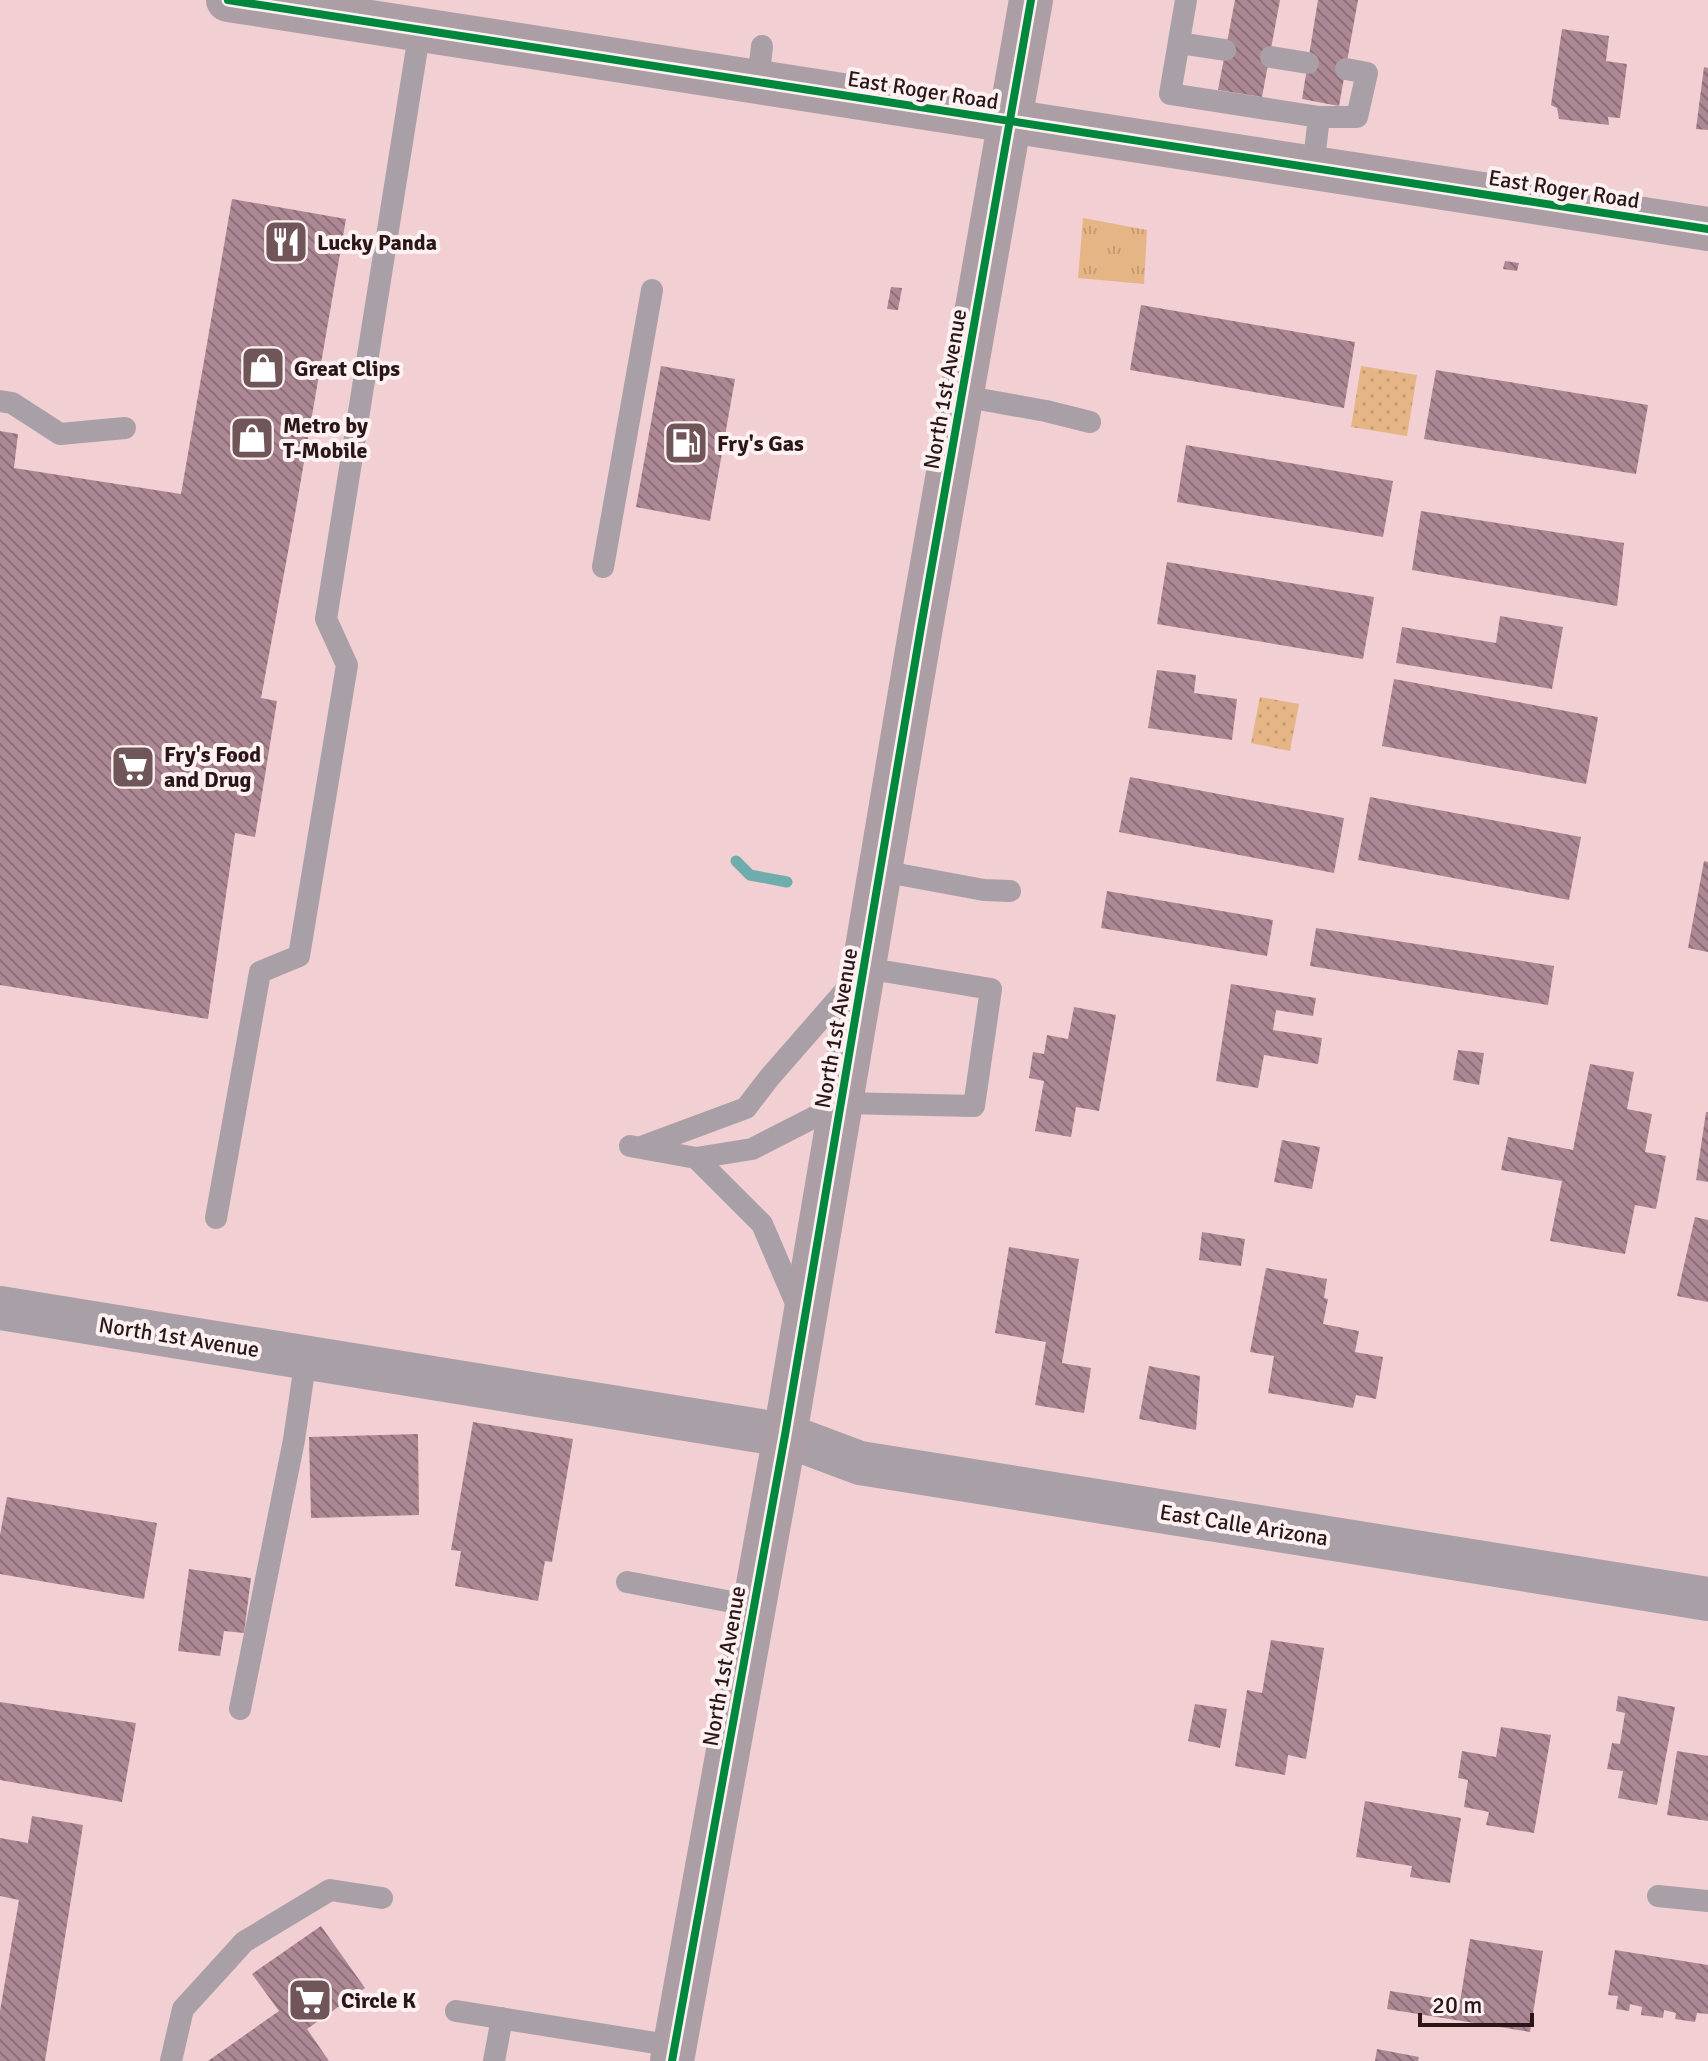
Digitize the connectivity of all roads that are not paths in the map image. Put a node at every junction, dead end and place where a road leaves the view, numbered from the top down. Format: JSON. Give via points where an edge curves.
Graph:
{"nodes":[{"id":1,"x":228,"y":0,"type":"edge"},
{"id":2,"x":1031,"y":0,"type":"edge"},
{"id":3,"x":1186,"y":0,"type":"edge"},
{"id":4,"x":420,"y":29,"type":"junction"},
{"id":5,"x":1179,"y":43,"type":"junction"},
{"id":6,"x":1225,"y":50,"type":"dead end"},
{"id":7,"x":1271,"y":57,"type":"dead end"},
{"id":8,"x":1308,"y":63,"type":"dead end"},
{"id":9,"x":1346,"y":69,"type":"dead end"},
{"id":10,"x":1319,"y":117,"type":"junction"},
{"id":11,"x":1009,"y":122,"type":"junction"},
{"id":12,"x":1313,"y":168,"type":"junction"},
{"id":13,"x":1708,"y":229,"type":"edge"},
{"id":14,"x":652,"y":290,"type":"dead end"},
{"id":15,"x":962,"y":396,"type":"junction"},
{"id":16,"x":0,"y":401,"type":"edge"},
{"id":17,"x":1090,"y":422,"type":"dead end"},
{"id":18,"x":125,"y":428,"type":"dead end"},
{"id":19,"x":603,"y":567,"type":"dead end"},
{"id":20,"x":881,"y":871,"type":"junction"},
{"id":21,"x":1010,"y":891,"type":"dead end"},
{"id":22,"x":865,"y":968,"type":"junction"},
{"id":23,"x":842,"y":1103,"type":"junction"},
{"id":24,"x":696,"y":1158,"type":"junction"},
{"id":25,"x":216,"y":1218,"type":"dead end"},
{"id":26,"x":0,"y":1308,"type":"edge"},
{"id":27,"x":804,"y":1321,"type":"junction"},
{"id":28,"x":306,"y":1357,"type":"junction"},
{"id":29,"x":785,"y":1435,"type":"junction"},
{"id":30,"x":627,"y":1582,"type":"dead end"},
{"id":31,"x":1708,"y":1599,"type":"edge"},
{"id":32,"x":753,"y":1606,"type":"junction"},
{"id":33,"x":240,"y":1709,"type":"dead end"},
{"id":34,"x":1658,"y":1896,"type":"dead end"},
{"id":35,"x":382,"y":1898,"type":"dead end"},
{"id":36,"x":1708,"y":1901,"type":"edge"},
{"id":37,"x":456,"y":2011,"type":"dead end"},
{"id":38,"x":502,"y":2018,"type":"junction"},
{"id":39,"x":673,"y":2054,"type":"edge"},
{"id":40,"x":171,"y":2061,"type":"edge"},
{"id":41,"x":494,"y":2061,"type":"edge"}],
"edges":[{"from":1,"to":4,"type":"main road","name":"East Roger Road"},
{"from":2,"to":11,"type":"main road","name":"North 1st Avenue"},
{"from":3,"to":5,"type":"lane"},
{"from":4,"to":11,"type":"main road","name":"East Roger Road","via":[[760,64]]},
{"from":4,"to":25,"type":"lane","via":[[326,619],[347,665],[299,956],[260,972]]},
{"from":5,"to":6,"type":"lane"},
{"from":5,"to":10,"type":"lane","via":[[1170,94]]},
{"from":7,"to":8,"type":"lane"},
{"from":9,"to":10,"type":"lane","via":[[1367,73],[1357,117]]},
{"from":10,"to":12,"type":"lane"},
{"from":11,"to":12,"type":"main road","name":"East Roger Road"},
{"from":11,"to":15,"type":"main road","name":"North 1st Avenue"},
{"from":12,"to":13,"type":"main road","name":"East Roger Road"},
{"from":14,"to":19,"type":"lane"},
{"from":15,"to":17,"type":"lane"},
{"from":15,"to":20,"type":"main road","name":"North 1st Avenue"},
{"from":16,"to":18,"type":"lane","via":[[12,403],[60,434]]},
{"from":20,"to":21,"type":"lane"},
{"from":20,"to":22,"type":"main road","name":"North 1st Avenue"},
{"from":22,"to":23,"type":"main road","name":"North 1st Avenue"},
{"from":22,"to":23,"type":"lane","via":[[991,989],[974,1106]]},
{"from":22,"to":24,"type":"lane","via":[[746,1108],[636,1146]]},
{"from":23,"to":24,"type":"lane","via":[[752,1149]]},
{"from":23,"to":27,"type":"main road","name":"North 1st Avenue"},
{"from":24,"to":27,"type":"lane","via":[[762,1224]]},
{"from":26,"to":28,"type":"street","name":"North 1st Avenue"},
{"from":27,"to":29,"type":"main road","name":"North 1st Avenue"},
{"from":28,"to":29,"type":"street","name":"North 1st Avenue"},
{"from":28,"to":33,"type":"lane"},
{"from":29,"to":31,"type":"street","name":"East Calle Arizona","via":[[860,1463]]},
{"from":29,"to":32,"type":"main road","name":"North 1st Avenue"},
{"from":30,"to":32,"type":"lane"},
{"from":32,"to":39,"type":"main road","name":"North 1st Avenue"},
{"from":34,"to":36,"type":"lane"},
{"from":35,"to":40,"type":"lane","via":[[330,1890],[244,1942],[183,2009]]},
{"from":37,"to":38,"type":"lane"},
{"from":38,"to":39,"type":"lane"},
{"from":38,"to":41,"type":"lane"}]}
